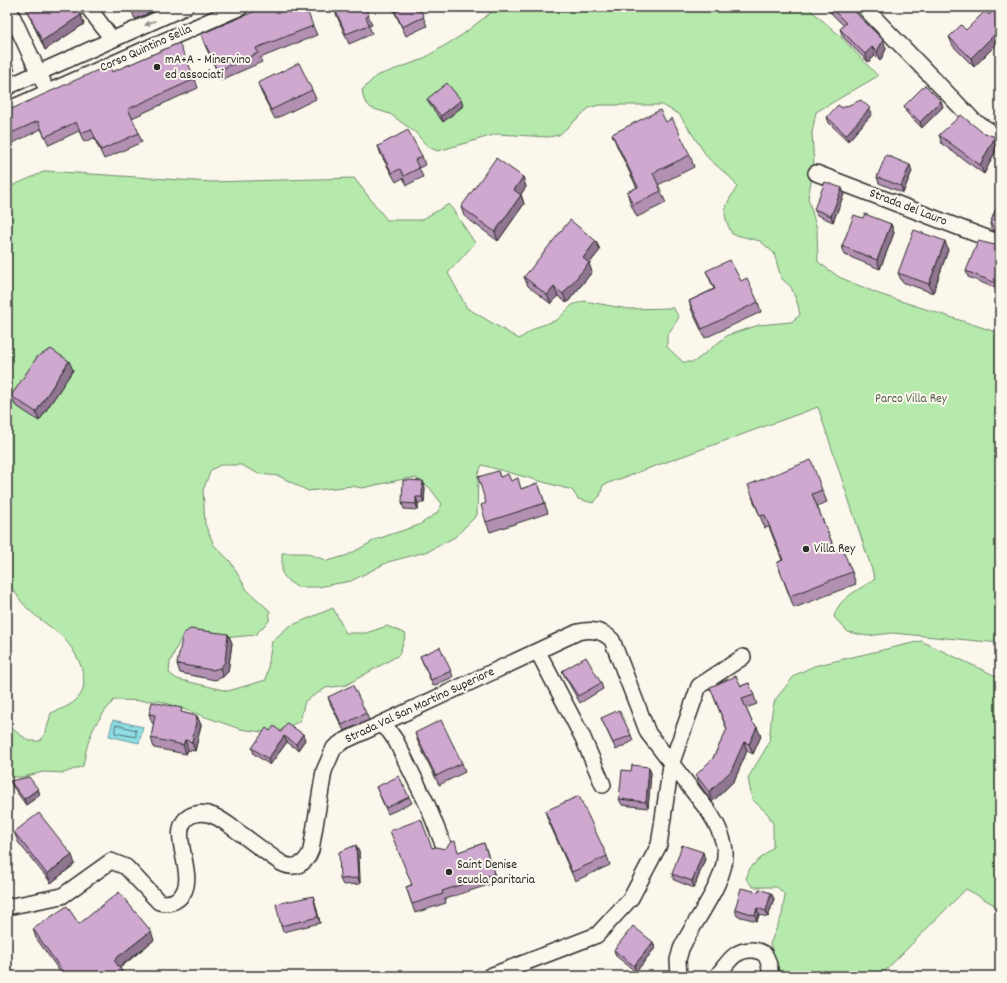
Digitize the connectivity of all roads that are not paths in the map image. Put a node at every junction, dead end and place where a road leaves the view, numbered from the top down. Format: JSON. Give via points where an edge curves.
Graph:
{"nodes":[{"id":1,"x":8,"y":7,"type":"edge"},
{"id":2,"x":88,"y":7,"type":"edge"},
{"id":3,"x":185,"y":7,"type":"edge"},
{"id":4,"x":241,"y":7,"type":"edge"},
{"id":5,"x":864,"y":7,"type":"edge"},
{"id":6,"x":112,"y":39,"type":"junction"},
{"id":7,"x":39,"y":73,"type":"junction"},
{"id":8,"x":7,"y":87,"type":"edge"},
{"id":9,"x":49,"y":92,"type":"junction"},
{"id":10,"x":7,"y":110,"type":"edge"},
{"id":11,"x":1000,"y":137,"type":"edge"},
{"id":12,"x":816,"y":173,"type":"dead end"},
{"id":13,"x":1000,"y":243,"type":"edge"},
{"id":14,"x":538,"y":652,"type":"junction"},
{"id":15,"x":743,"y":657,"type":"dead end"},
{"id":16,"x":381,"y":724,"type":"junction"},
{"id":17,"x":671,"y":765,"type":"junction"},
{"id":18,"x":603,"y":784,"type":"dead end"},
{"id":19,"x":445,"y":849,"type":"edge"},
{"id":20,"x":7,"y":907,"type":"edge"},
{"id":21,"x":490,"y":976,"type":"edge"},
{"id":22,"x":679,"y":976,"type":"edge"},
{"id":23,"x":717,"y":976,"type":"edge"},
{"id":24,"x":771,"y":976,"type":"edge"}],
"edges":[{"from":1,"to":7,"type":"street"},
{"from":2,"to":6,"type":"street"},
{"from":3,"to":6,"type":"street","name":"Corso Quintino Sella","one_way":true},
{"from":4,"to":9,"type":"street","name":"Corso Quintino Sella"},
{"from":5,"to":11,"type":"street","via":[[975,122]]},
{"from":6,"to":7,"type":"street","name":"Corso Quintino Sella"},
{"from":7,"to":8,"type":"street","name":"Corso Quintino Sella"},
{"from":7,"to":9,"type":"street"},
{"from":9,"to":10,"type":"street","name":"Corso Quintino Sella"},
{"from":12,"to":13,"type":"street","name":"Strada del Lauro"},
{"from":14,"to":16,"type":"street","name":"Strada Val San Martino Superiore"},
{"from":14,"to":17,"type":"street","name":"Strada Val San Martino Superiore","via":[[578,632],[587,630],[605,633],[612,640],[648,733]]},
{"from":14,"to":18,"type":"street","via":[[583,738]]},
{"from":15,"to":17,"type":"street","via":[[699,686]]},
{"from":16,"to":19,"type":"street","via":[[396,741],[427,804]]},
{"from":16,"to":20,"type":"street","name":"Strada Val San Martino Superiore","via":[[334,748],[324,771],[309,858],[298,865],[288,866],[281,863],[218,818],[206,813],[197,813],[186,819],[181,828],[187,882],[183,894],[176,901],[166,904],[159,902],[126,867],[111,861],[62,896]]},
{"from":17,"to":21,"type":"street","via":[[659,845],[631,898],[597,935]]},
{"from":17,"to":22,"type":"street","name":"Strada Val San Martino Superiore","via":[[718,826],[726,852],[719,882],[681,949],[678,960]]},
{"from":23,"to":24,"type":"street","via":[[741,950],[760,951],[764,954]]}]}
